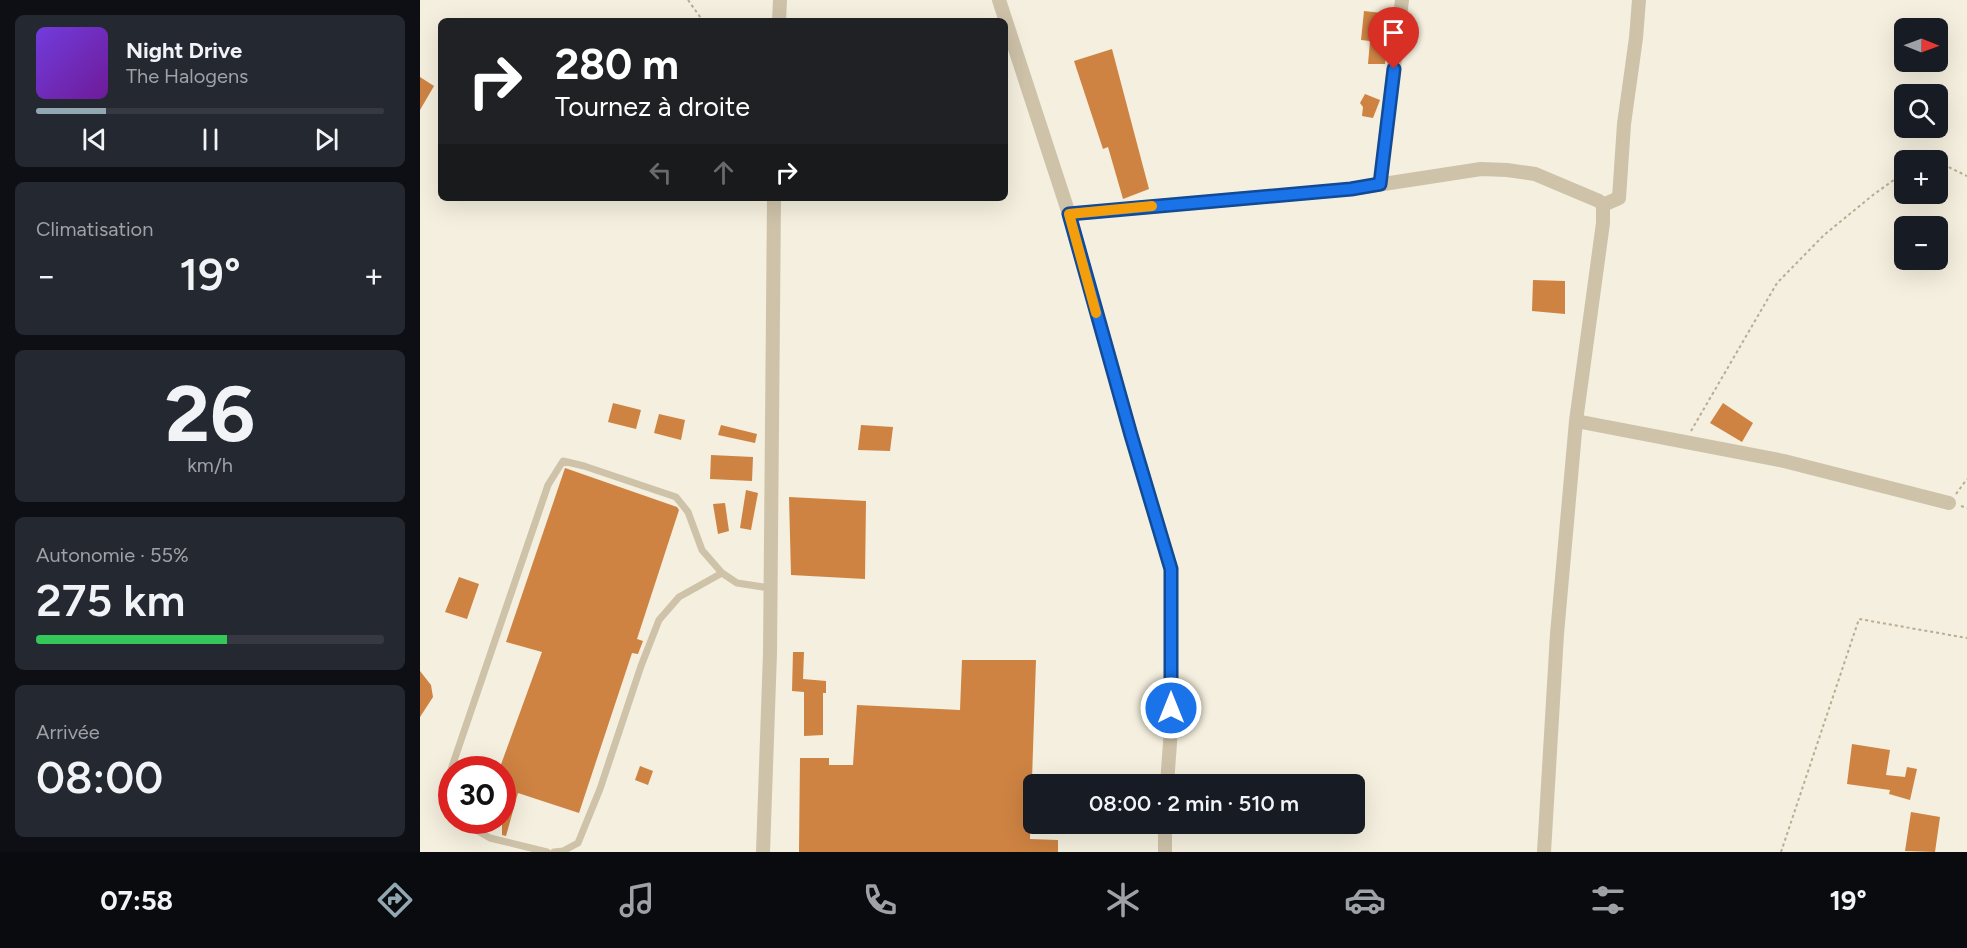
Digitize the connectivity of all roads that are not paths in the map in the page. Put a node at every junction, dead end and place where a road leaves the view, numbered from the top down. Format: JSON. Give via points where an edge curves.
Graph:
{"nodes":[{"id":1,"x":780,"y":0,"type":"edge"},
{"id":2,"x":999,"y":0,"type":"edge"},
{"id":3,"x":1402,"y":0,"type":"edge"},
{"id":4,"x":1639,"y":0,"type":"edge"},
{"id":5,"x":779,"y":18,"type":"edge"},
{"id":6,"x":1005,"y":18,"type":"edge"},
{"id":7,"x":1008,"y":28,"type":"edge"},
{"id":8,"x":1380,"y":184,"type":"junction"},
{"id":9,"x":774,"y":201,"type":"edge"},
{"id":10,"x":1603,"y":205,"type":"junction"},
{"id":11,"x":1069,"y":214,"type":"junction"},
{"id":12,"x":1576,"y":421,"type":"junction"},
{"id":13,"x":1949,"y":503,"type":"road end"},
{"id":14,"x":722,"y":573,"type":"junction"},
{"id":15,"x":770,"y":588,"type":"junction"},
{"id":16,"x":456,"y":756,"type":"edge"},
{"id":17,"x":1168,"y":774,"type":"edge"},
{"id":18,"x":483,"y":834,"type":"edge"},
{"id":19,"x":1166,"y":834,"type":"edge"},
{"id":20,"x":547,"y":852,"type":"edge"},
{"id":21,"x":554,"y":852,"type":"edge"},
{"id":22,"x":763,"y":852,"type":"edge"},
{"id":23,"x":1165,"y":852,"type":"edge"},
{"id":24,"x":1544,"y":852,"type":"edge"}],
"edges":[{"from":1,"to":5,"type":"street"},
{"from":2,"to":6,"type":"street"},
{"from":3,"to":8,"type":"street"},
{"from":4,"to":10,"type":"street","via":[[1619,198]]},
{"from":7,"to":11,"type":"street"},
{"from":8,"to":10,"type":"street","via":[[1481,169],[1507,170],[1536,174]]},
{"from":8,"to":11,"type":"street"},
{"from":9,"to":15,"type":"street"},
{"from":10,"to":12,"type":"street"},
{"from":11,"to":17,"type":"street","via":[[1171,569]]},
{"from":12,"to":13,"type":"street","via":[[1784,460]]},
{"from":12,"to":24,"type":"street","via":[[1557,634]]},
{"from":14,"to":15,"type":"lane","via":[[737,583]]},
{"from":14,"to":16,"type":"lane","via":[[702,550],[688,512],[676,497],[563,461],[548,485]]},
{"from":14,"to":21,"type":"lane","via":[[678,597],[659,620],[578,843]]},
{"from":15,"to":22,"type":"street"},
{"from":18,"to":20,"type":"lane"},
{"from":19,"to":23,"type":"street"}]}
